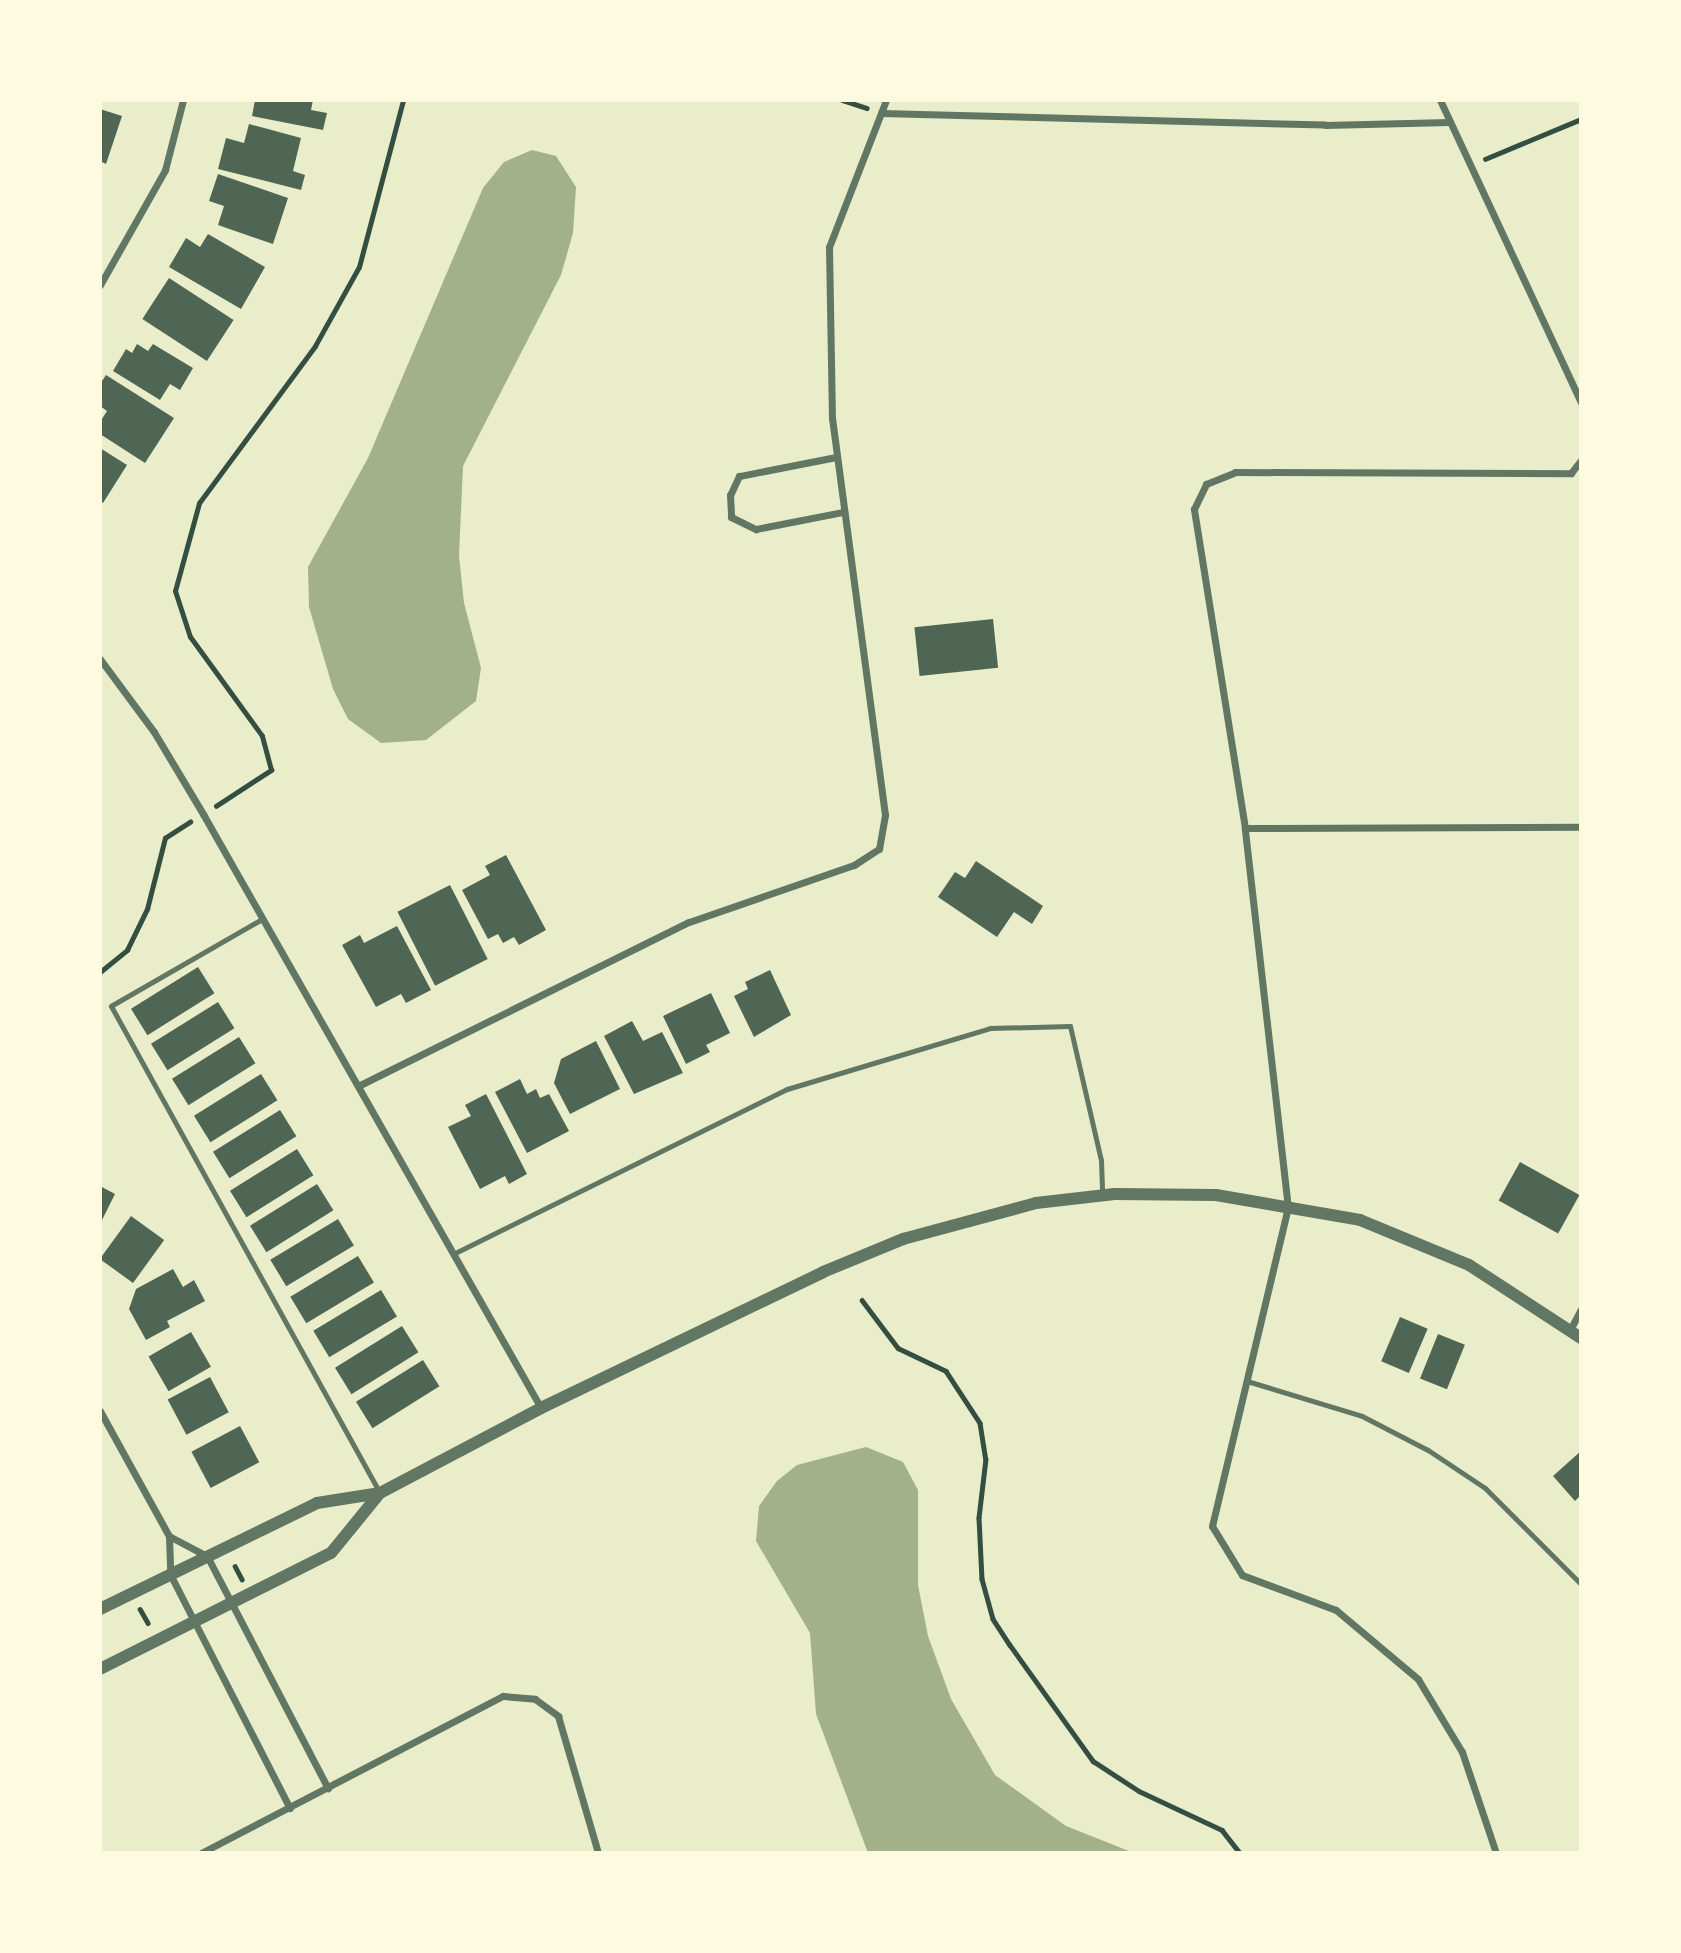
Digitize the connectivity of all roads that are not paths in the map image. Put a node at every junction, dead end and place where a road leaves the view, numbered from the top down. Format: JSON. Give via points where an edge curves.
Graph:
{"nodes":[{"id":1,"x":183,"y":100,"type":"edge"},
{"id":2,"x":886,"y":100,"type":"edge"},
{"id":3,"x":1440,"y":100,"type":"edge"},
{"id":4,"x":881,"y":113,"type":"junction"},
{"id":5,"x":1449,"y":122,"type":"junction"},
{"id":6,"x":100,"y":285,"type":"edge"},
{"id":7,"x":1581,"y":402,"type":"edge"},
{"id":8,"x":836,"y":457,"type":"junction"},
{"id":9,"x":1581,"y":460,"type":"edge"},
{"id":10,"x":843,"y":512,"type":"junction"},
{"id":11,"x":100,"y":659,"type":"edge"},
{"id":12,"x":1581,"y":827,"type":"edge"},
{"id":13,"x":1245,"y":828,"type":"junction"},
{"id":14,"x":262,"y":919,"type":"junction"},
{"id":15,"x":360,"y":1086,"type":"junction"},
{"id":16,"x":1102,"y":1196,"type":"junction"},
{"id":17,"x":1288,"y":1208,"type":"junction"},
{"id":18,"x":453,"y":1254,"type":"junction"},
{"id":19,"x":1581,"y":1310,"type":"edge"},
{"id":20,"x":1571,"y":1328,"type":"junction"},
{"id":21,"x":1581,"y":1338,"type":"edge"},
{"id":22,"x":1247,"y":1381,"type":"junction"},
{"id":23,"x":541,"y":1408,"type":"junction"},
{"id":24,"x":100,"y":1411,"type":"edge"},
{"id":25,"x":380,"y":1493,"type":"junction"},
{"id":26,"x":169,"y":1536,"type":"junction"},
{"id":27,"x":206,"y":1556,"type":"junction"},
{"id":28,"x":170,"y":1574,"type":"junction"},
{"id":29,"x":1581,"y":1584,"type":"edge"},
{"id":30,"x":232,"y":1602,"type":"junction"},
{"id":31,"x":100,"y":1609,"type":"edge"},
{"id":32,"x":195,"y":1621,"type":"junction"},
{"id":33,"x":100,"y":1669,"type":"edge"},
{"id":34,"x":328,"y":1788,"type":"junction"},
{"id":35,"x":290,"y":1808,"type":"junction"},
{"id":36,"x":201,"y":1853,"type":"edge"},
{"id":37,"x":598,"y":1853,"type":"edge"},
{"id":38,"x":1496,"y":1853,"type":"edge"}],
"edges":[{"from":1,"to":6,"type":"street","via":[[165,170]]},
{"from":2,"to":4,"type":"street"},
{"from":3,"to":5,"type":"street"},
{"from":4,"to":5,"type":"street","via":[[1325,125]]},
{"from":4,"to":8,"type":"street","via":[[829,247]]},
{"from":5,"to":7,"type":"street"},
{"from":8,"to":10,"type":"street"},
{"from":8,"to":10,"type":"street","via":[[739,476],[730,495],[731,517],[756,529]]},
{"from":9,"to":13,"type":"street","via":[[1571,473],[1235,472],[1206,484],[1194,509]]},
{"from":10,"to":15,"type":"street","via":[[885,815],[879,849],[854,865],[689,922]]},
{"from":11,"to":14,"type":"street","via":[[154,732]]},
{"from":12,"to":13,"type":"street"},
{"from":13,"to":17,"type":"street"},
{"from":14,"to":15,"type":"street"},
{"from":14,"to":25,"type":"lane","via":[[111,1006]]},
{"from":15,"to":18,"type":"street"},
{"from":16,"to":17,"type":"street","via":[[1216,1195]]},
{"from":16,"to":18,"type":"lane","via":[[1101,1160],[1070,1026],[990,1028],[787,1090]]},
{"from":16,"to":23,"type":"street","via":[[986,1213],[903,1239],[823,1272]]},
{"from":17,"to":20,"type":"street","via":[[1360,1220],[1469,1265]]},
{"from":17,"to":22,"type":"street"},
{"from":18,"to":23,"type":"street"},
{"from":19,"to":20,"type":"street"},
{"from":20,"to":21,"type":"street"},
{"from":22,"to":29,"type":"lane","via":[[1362,1416],[1428,1450],[1485,1488]]},
{"from":22,"to":38,"type":"street","via":[[1212,1526],[1242,1575],[1336,1610],[1418,1679],[1462,1752]]},
{"from":23,"to":25,"type":"street"},
{"from":24,"to":26,"type":"street"},
{"from":25,"to":27,"type":"street","via":[[317,1503]]},
{"from":25,"to":30,"type":"street","via":[[331,1553]]},
{"from":26,"to":27,"type":"street"},
{"from":26,"to":28,"type":"street"},
{"from":27,"to":28,"type":"street"},
{"from":27,"to":30,"type":"street"},
{"from":28,"to":31,"type":"street"},
{"from":28,"to":32,"type":"street"},
{"from":30,"to":32,"type":"street"},
{"from":30,"to":34,"type":"street"},
{"from":32,"to":33,"type":"street"},
{"from":32,"to":35,"type":"street"},
{"from":34,"to":35,"type":"street"},
{"from":34,"to":37,"type":"street","via":[[503,1696],[535,1699],[558,1716]]},
{"from":35,"to":36,"type":"street"}]}
